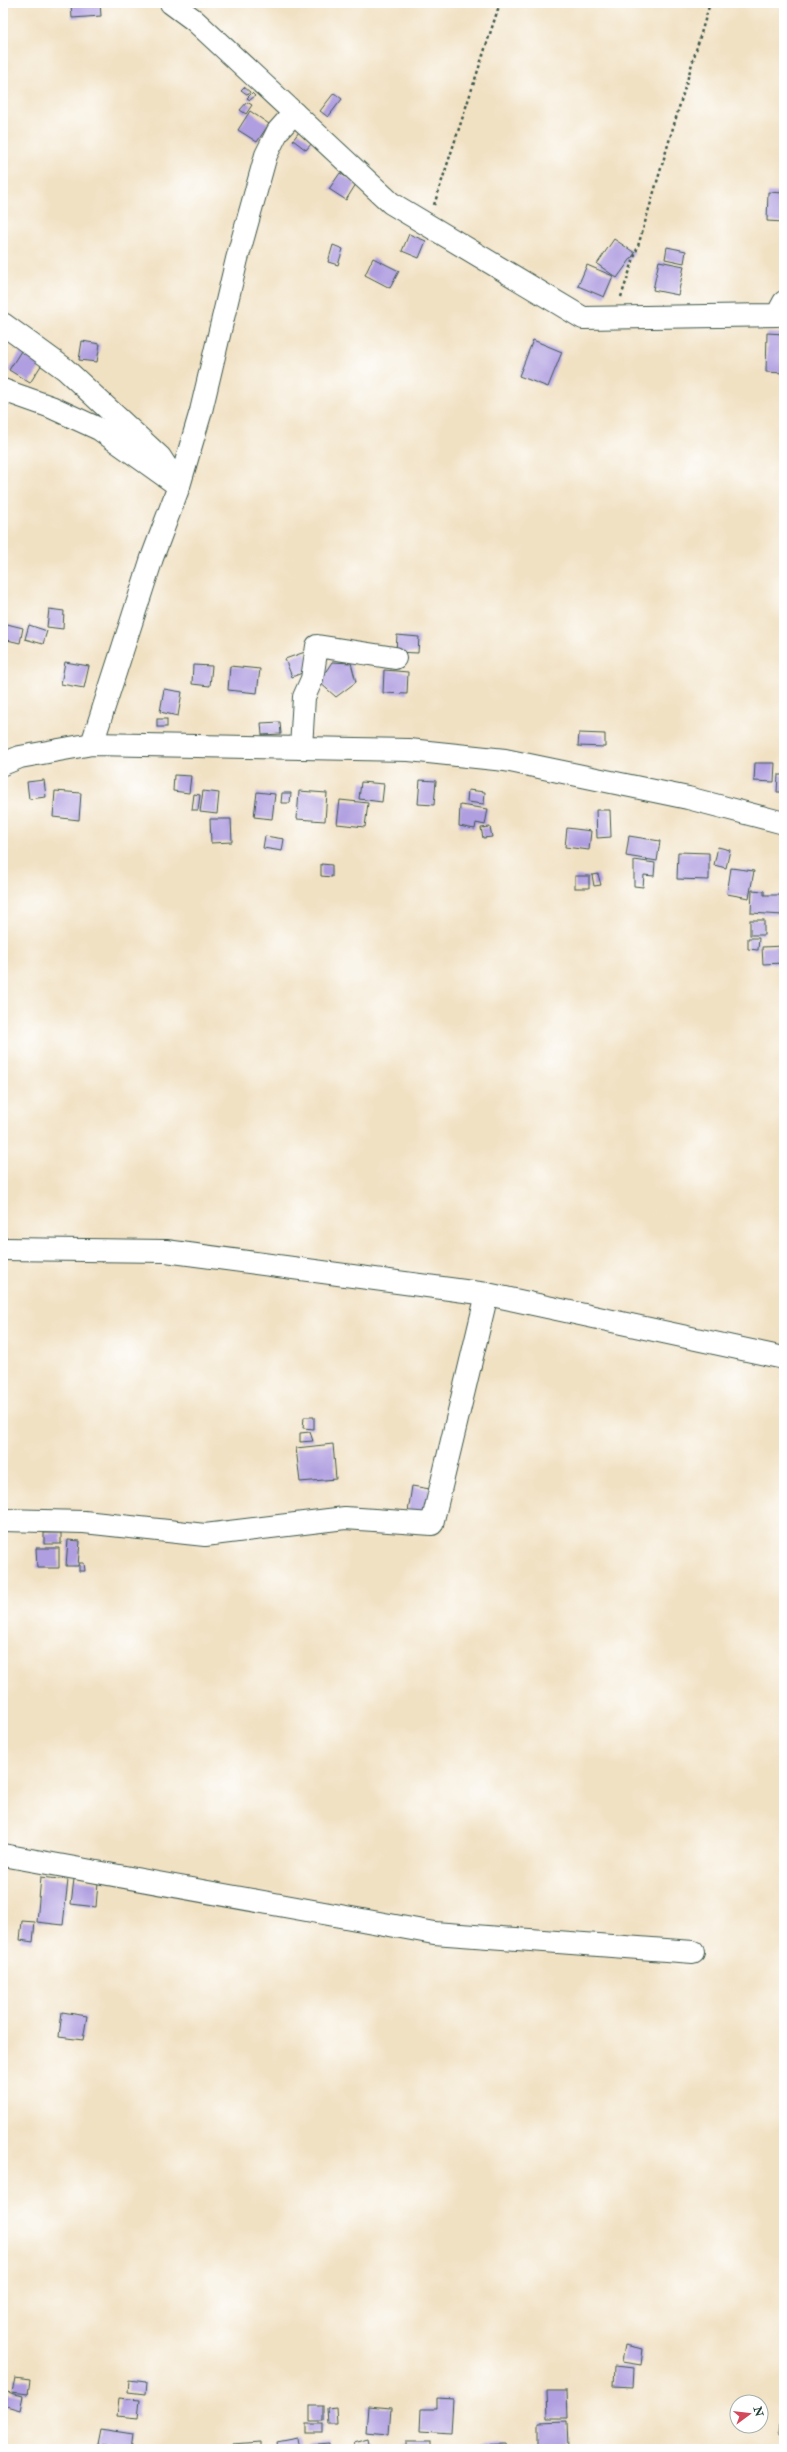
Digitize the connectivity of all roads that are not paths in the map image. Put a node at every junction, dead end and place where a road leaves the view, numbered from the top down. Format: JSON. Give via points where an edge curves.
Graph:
{"nodes":[{"id":1,"x":171,"y":3,"type":"edge"},
{"id":2,"x":294,"y":113,"type":"junction"},
{"id":3,"x":784,"y":302,"type":"edge"},
{"id":4,"x":3,"y":324,"type":"edge"},
{"id":5,"x":3,"y":390,"type":"edge"},
{"id":6,"x":179,"y":486,"type":"junction"},
{"id":7,"x":395,"y":658,"type":"dead end"},
{"id":8,"x":92,"y":744,"type":"junction"},
{"id":9,"x":301,"y":748,"type":"junction"},
{"id":10,"x":3,"y":764,"type":"edge"},
{"id":11,"x":784,"y":823,"type":"edge"},
{"id":12,"x":3,"y":1249,"type":"edge"},
{"id":13,"x":487,"y":1294,"type":"junction"},
{"id":14,"x":784,"y":1358,"type":"edge"},
{"id":15,"x":3,"y":1520,"type":"edge"},
{"id":16,"x":3,"y":1855,"type":"edge"},
{"id":17,"x":693,"y":1952,"type":"dead end"}],
"edges":[{"from":1,"to":2,"type":"street","via":[[194,20]]},
{"from":2,"to":3,"type":"street","via":[[391,203],[583,318],[776,315]]},
{"from":2,"to":6,"type":"street","via":[[278,131],[266,155],[237,259],[202,411]]},
{"from":4,"to":6,"type":"street","via":[[66,370],[160,457]]},
{"from":5,"to":6,"type":"street","via":[[51,407],[99,429]]},
{"from":6,"to":8,"type":"street","via":[[152,558]]},
{"from":7,"to":9,"type":"street","via":[[317,646],[312,679],[304,697]]},
{"from":8,"to":9,"type":"street"},
{"from":8,"to":10,"type":"street","via":[[20,757]]},
{"from":9,"to":11,"type":"street","via":[[409,750],[505,760],[688,798]]},
{"from":12,"to":13,"type":"street","via":[[166,1251]]},
{"from":13,"to":14,"type":"street"},
{"from":13,"to":15,"type":"street","via":[[432,1524],[345,1518],[205,1535],[84,1522]]},
{"from":16,"to":17,"type":"street","via":[[434,1933]]}]}
